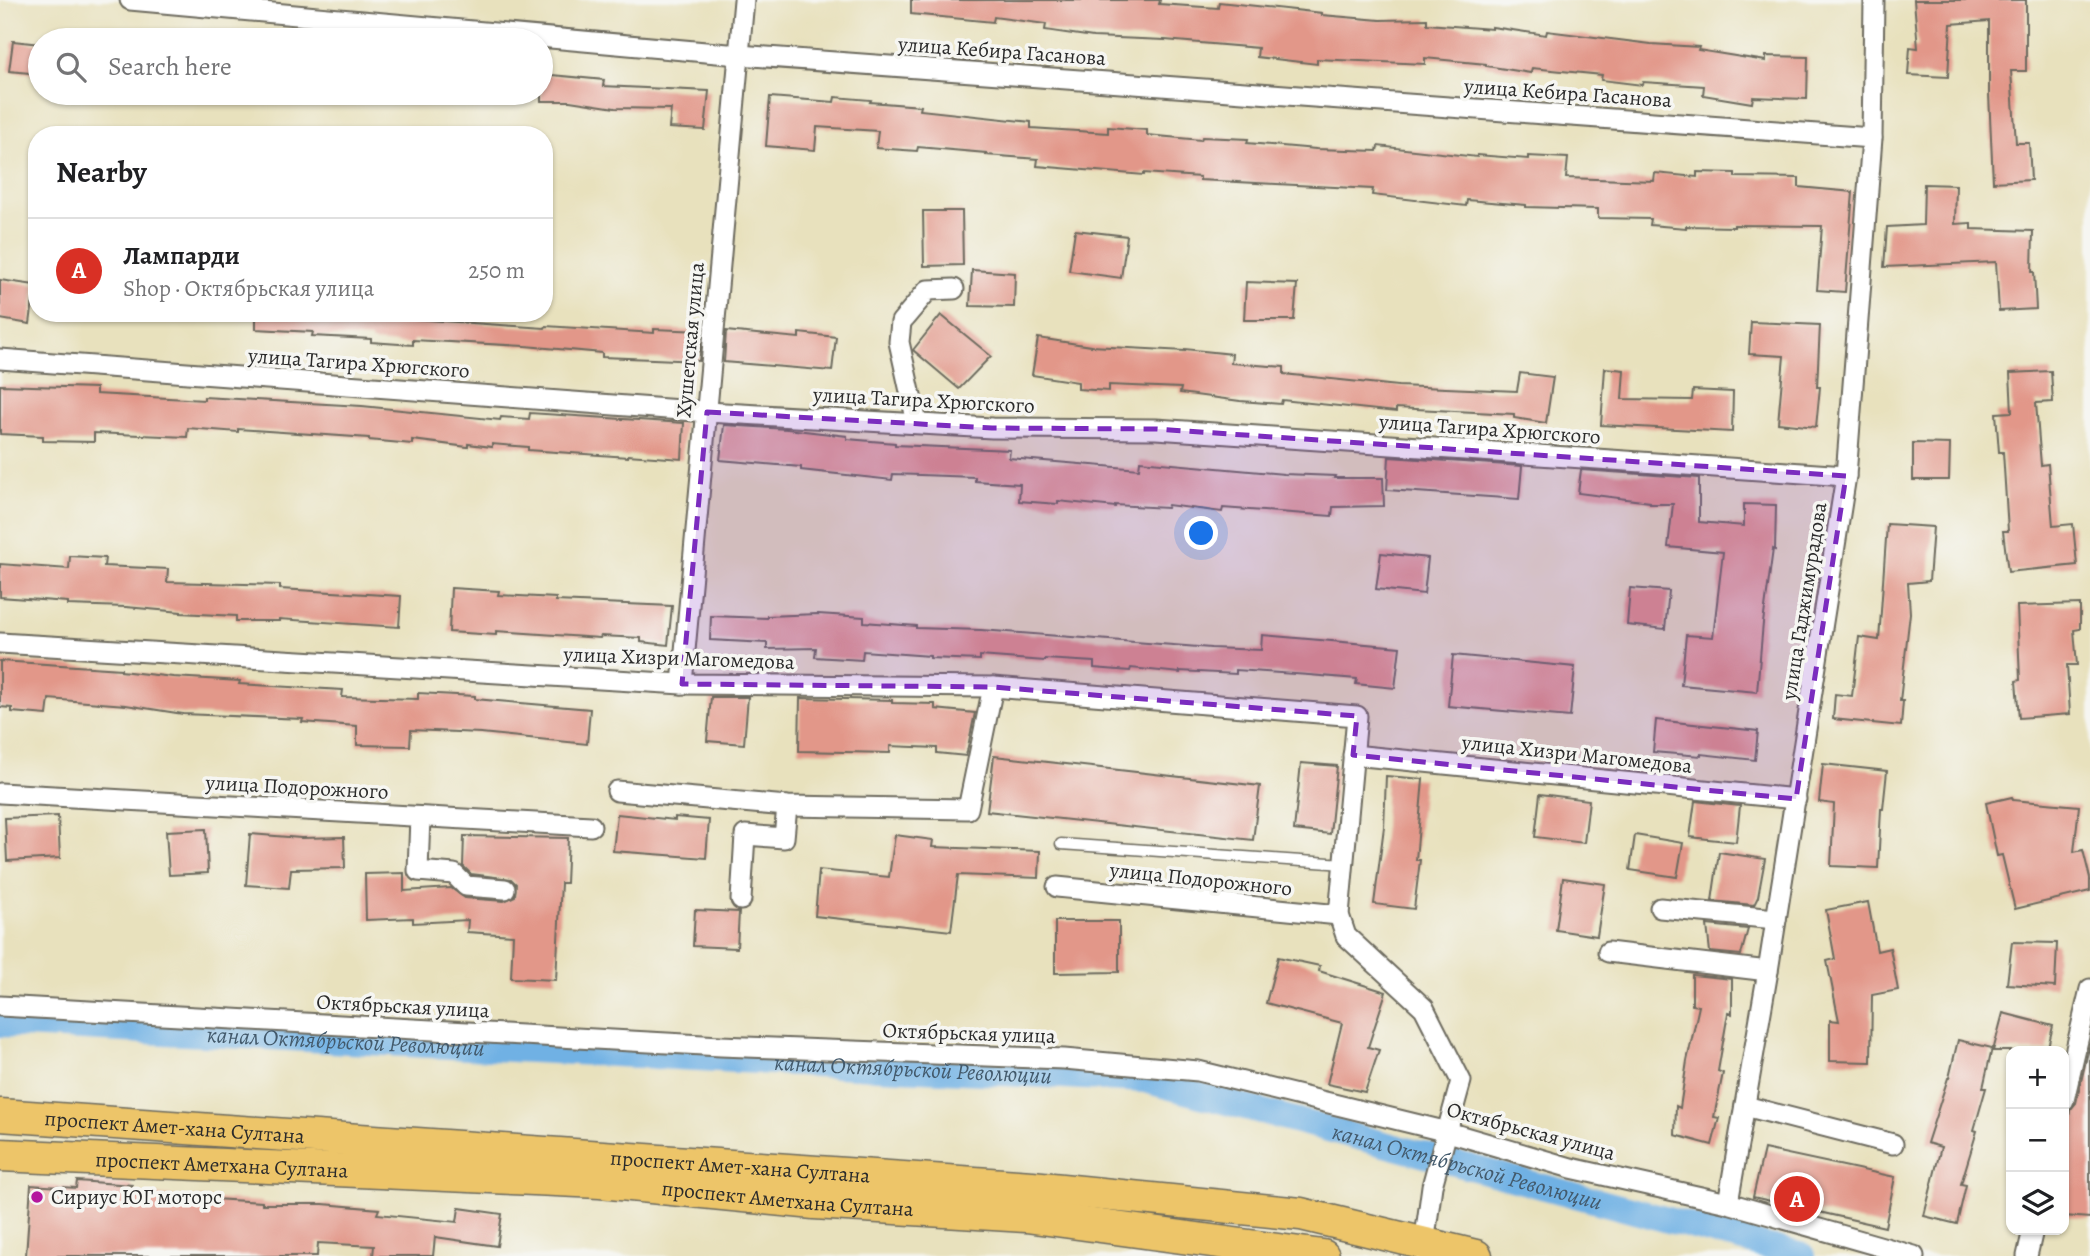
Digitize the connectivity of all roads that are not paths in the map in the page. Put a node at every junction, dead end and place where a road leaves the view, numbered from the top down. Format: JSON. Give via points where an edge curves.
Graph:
{"nodes":[{"id":1,"x":130,"y":0,"type":"edge"},
{"id":2,"x":744,"y":0,"type":"edge"},
{"id":3,"x":1874,"y":0,"type":"edge"},
{"id":4,"x":440,"y":28,"type":"edge"},
{"id":5,"x":553,"y":38,"type":"edge"},
{"id":6,"x":739,"y":55,"type":"junction"},
{"id":7,"x":1872,"y":138,"type":"junction"},
{"id":8,"x":954,"y":289,"type":"dead end"},
{"id":9,"x":0,"y":359,"type":"edge"},
{"id":10,"x":707,"y":412,"type":"junction"},
{"id":11,"x":917,"y":423,"type":"junction"},
{"id":12,"x":1846,"y":476,"type":"junction"},
{"id":13,"x":0,"y":643,"type":"edge"},
{"id":14,"x":682,"y":684,"type":"junction"},
{"id":15,"x":993,"y":687,"type":"junction"},
{"id":16,"x":1353,"y":755,"type":"junction"},
{"id":17,"x":617,"y":791,"type":"dead end"},
{"id":18,"x":0,"y":793,"type":"edge"},
{"id":19,"x":1796,"y":799,"type":"junction"},
{"id":20,"x":787,"y":806,"type":"junction"},
{"id":21,"x":420,"y":817,"type":"junction"},
{"id":22,"x":591,"y":826,"type":"dead end"},
{"id":23,"x":1061,"y":844,"type":"dead end"},
{"id":24,"x":1345,"y":864,"type":"junction"},
{"id":25,"x":1057,"y":887,"type":"dead end"},
{"id":26,"x":505,"y":889,"type":"dead end"},
{"id":27,"x":741,"y":900,"type":"dead end"},
{"id":28,"x":1660,"y":908,"type":"dead end"},
{"id":29,"x":1339,"y":915,"type":"junction"},
{"id":30,"x":1776,"y":919,"type":"junction"},
{"id":31,"x":1608,"y":952,"type":"dead end"},
{"id":32,"x":1769,"y":971,"type":"junction"},
{"id":33,"x":2090,"y":989,"type":"edge"},
{"id":34,"x":0,"y":1006,"type":"edge"},
{"id":35,"x":2069,"y":1079,"type":"edge"},
{"id":36,"x":1745,"y":1106,"type":"junction"},
{"id":37,"x":0,"y":1115,"type":"edge"},
{"id":38,"x":1448,"y":1132,"type":"junction"},
{"id":39,"x":1893,"y":1144,"type":"dead end"},
{"id":40,"x":0,"y":1155,"type":"edge"},
{"id":41,"x":1728,"y":1203,"type":"junction"},
{"id":42,"x":2032,"y":1235,"type":"edge"},
{"id":43,"x":1296,"y":1238,"type":"edge"},
{"id":44,"x":1423,"y":1250,"type":"edge"},
{"id":45,"x":1323,"y":1256,"type":"edge"},
{"id":46,"x":1476,"y":1256,"type":"edge"},
{"id":47,"x":1913,"y":1256,"type":"edge"},
{"id":48,"x":2027,"y":1256,"type":"edge"}],
"edges":[{"from":1,"to":4,"type":"street","name":"улица Кебира Гасанова"},
{"from":2,"to":6,"type":"street","name":"Хушетская улица"},
{"from":3,"to":7,"type":"street","name":"улица Гаджимурадова"},
{"from":5,"to":6,"type":"street","name":"улица Кебира Гасанова"},
{"from":6,"to":7,"type":"street","name":"улица Кебира Гасанова"},
{"from":6,"to":10,"type":"street","name":"Хушетская улица"},
{"from":7,"to":12,"type":"street","name":"улица Гаджимурадова"},
{"from":8,"to":11,"type":"street","via":[[928,290],[901,322],[899,342]]},
{"from":9,"to":10,"type":"street","name":"улица Тагира Хрюгского"},
{"from":10,"to":11,"type":"street","name":"улица Тагира Хрюгского"},
{"from":10,"to":14,"type":"street","name":"Хушетская улица"},
{"from":11,"to":12,"type":"street","name":"улица Тагира Хрюгского","via":[[1156,429]]},
{"from":12,"to":19,"type":"street","name":"улица Гаджимурадова"},
{"from":13,"to":14,"type":"street","name":"улица Хизри Магомедова"},
{"from":14,"to":15,"type":"street","name":"улица Хизри Магомедова"},
{"from":15,"to":16,"type":"street","name":"улица Хизри Магомедова","via":[[1357,716]]},
{"from":15,"to":20,"type":"street","via":[[968,809]]},
{"from":16,"to":19,"type":"street","name":"улица Хизри Магомедова"},
{"from":16,"to":24,"type":"street"},
{"from":17,"to":20,"type":"street"},
{"from":18,"to":21,"type":"street","name":"улица Подорожного"},
{"from":19,"to":30,"type":"street","name":"улица Гаджимурадова"},
{"from":20,"to":27,"type":"street","via":[[784,838],[745,835]]},
{"from":21,"to":22,"type":"street","name":"улица Подорожного"},
{"from":21,"to":26,"type":"street","via":[[418,871],[454,874],[466,886]]},
{"from":23,"to":24,"type":"lane"},
{"from":24,"to":29,"type":"street"},
{"from":25,"to":29,"type":"street","name":"улица Подорожного"},
{"from":28,"to":30,"type":"street"},
{"from":29,"to":38,"type":"street","via":[[1346,936],[1424,1008],[1455,1069],[1461,1081]]},
{"from":30,"to":32,"type":"street","name":"улица Гаджимурадова"},
{"from":31,"to":32,"type":"street"},
{"from":32,"to":36,"type":"street","name":"улица Гаджимурадова"},
{"from":33,"to":35,"type":"street"},
{"from":34,"to":38,"type":"street","name":"Октябрьская улица","via":[[721,1046],[1077,1060],[1198,1071]]},
{"from":36,"to":39,"type":"street"},
{"from":36,"to":41,"type":"street","name":"улица Гаджимурадова"},
{"from":37,"to":43,"type":"main road","name":"проспект Амет-хана Султана","via":[[1032,1187]]},
{"from":38,"to":41,"type":"street","name":"Октябрьская улица","via":[[1571,1168]]},
{"from":38,"to":44,"type":"street","via":[[1432,1186]]},
{"from":40,"to":43,"type":"main road","name":"проспект Аметхана Султана","via":[[600,1182],[814,1203]]},
{"from":41,"to":47,"type":"street","name":"Октябрьская улица"},
{"from":42,"to":48,"type":"street"},
{"from":43,"to":44,"type":"main road","name":"проспект Амет-хана Султана"},
{"from":43,"to":45,"type":"main road","name":"проспект Аметхана Султана"},
{"from":44,"to":46,"type":"main road","name":"проспект Амет-хана Султана"}]}
